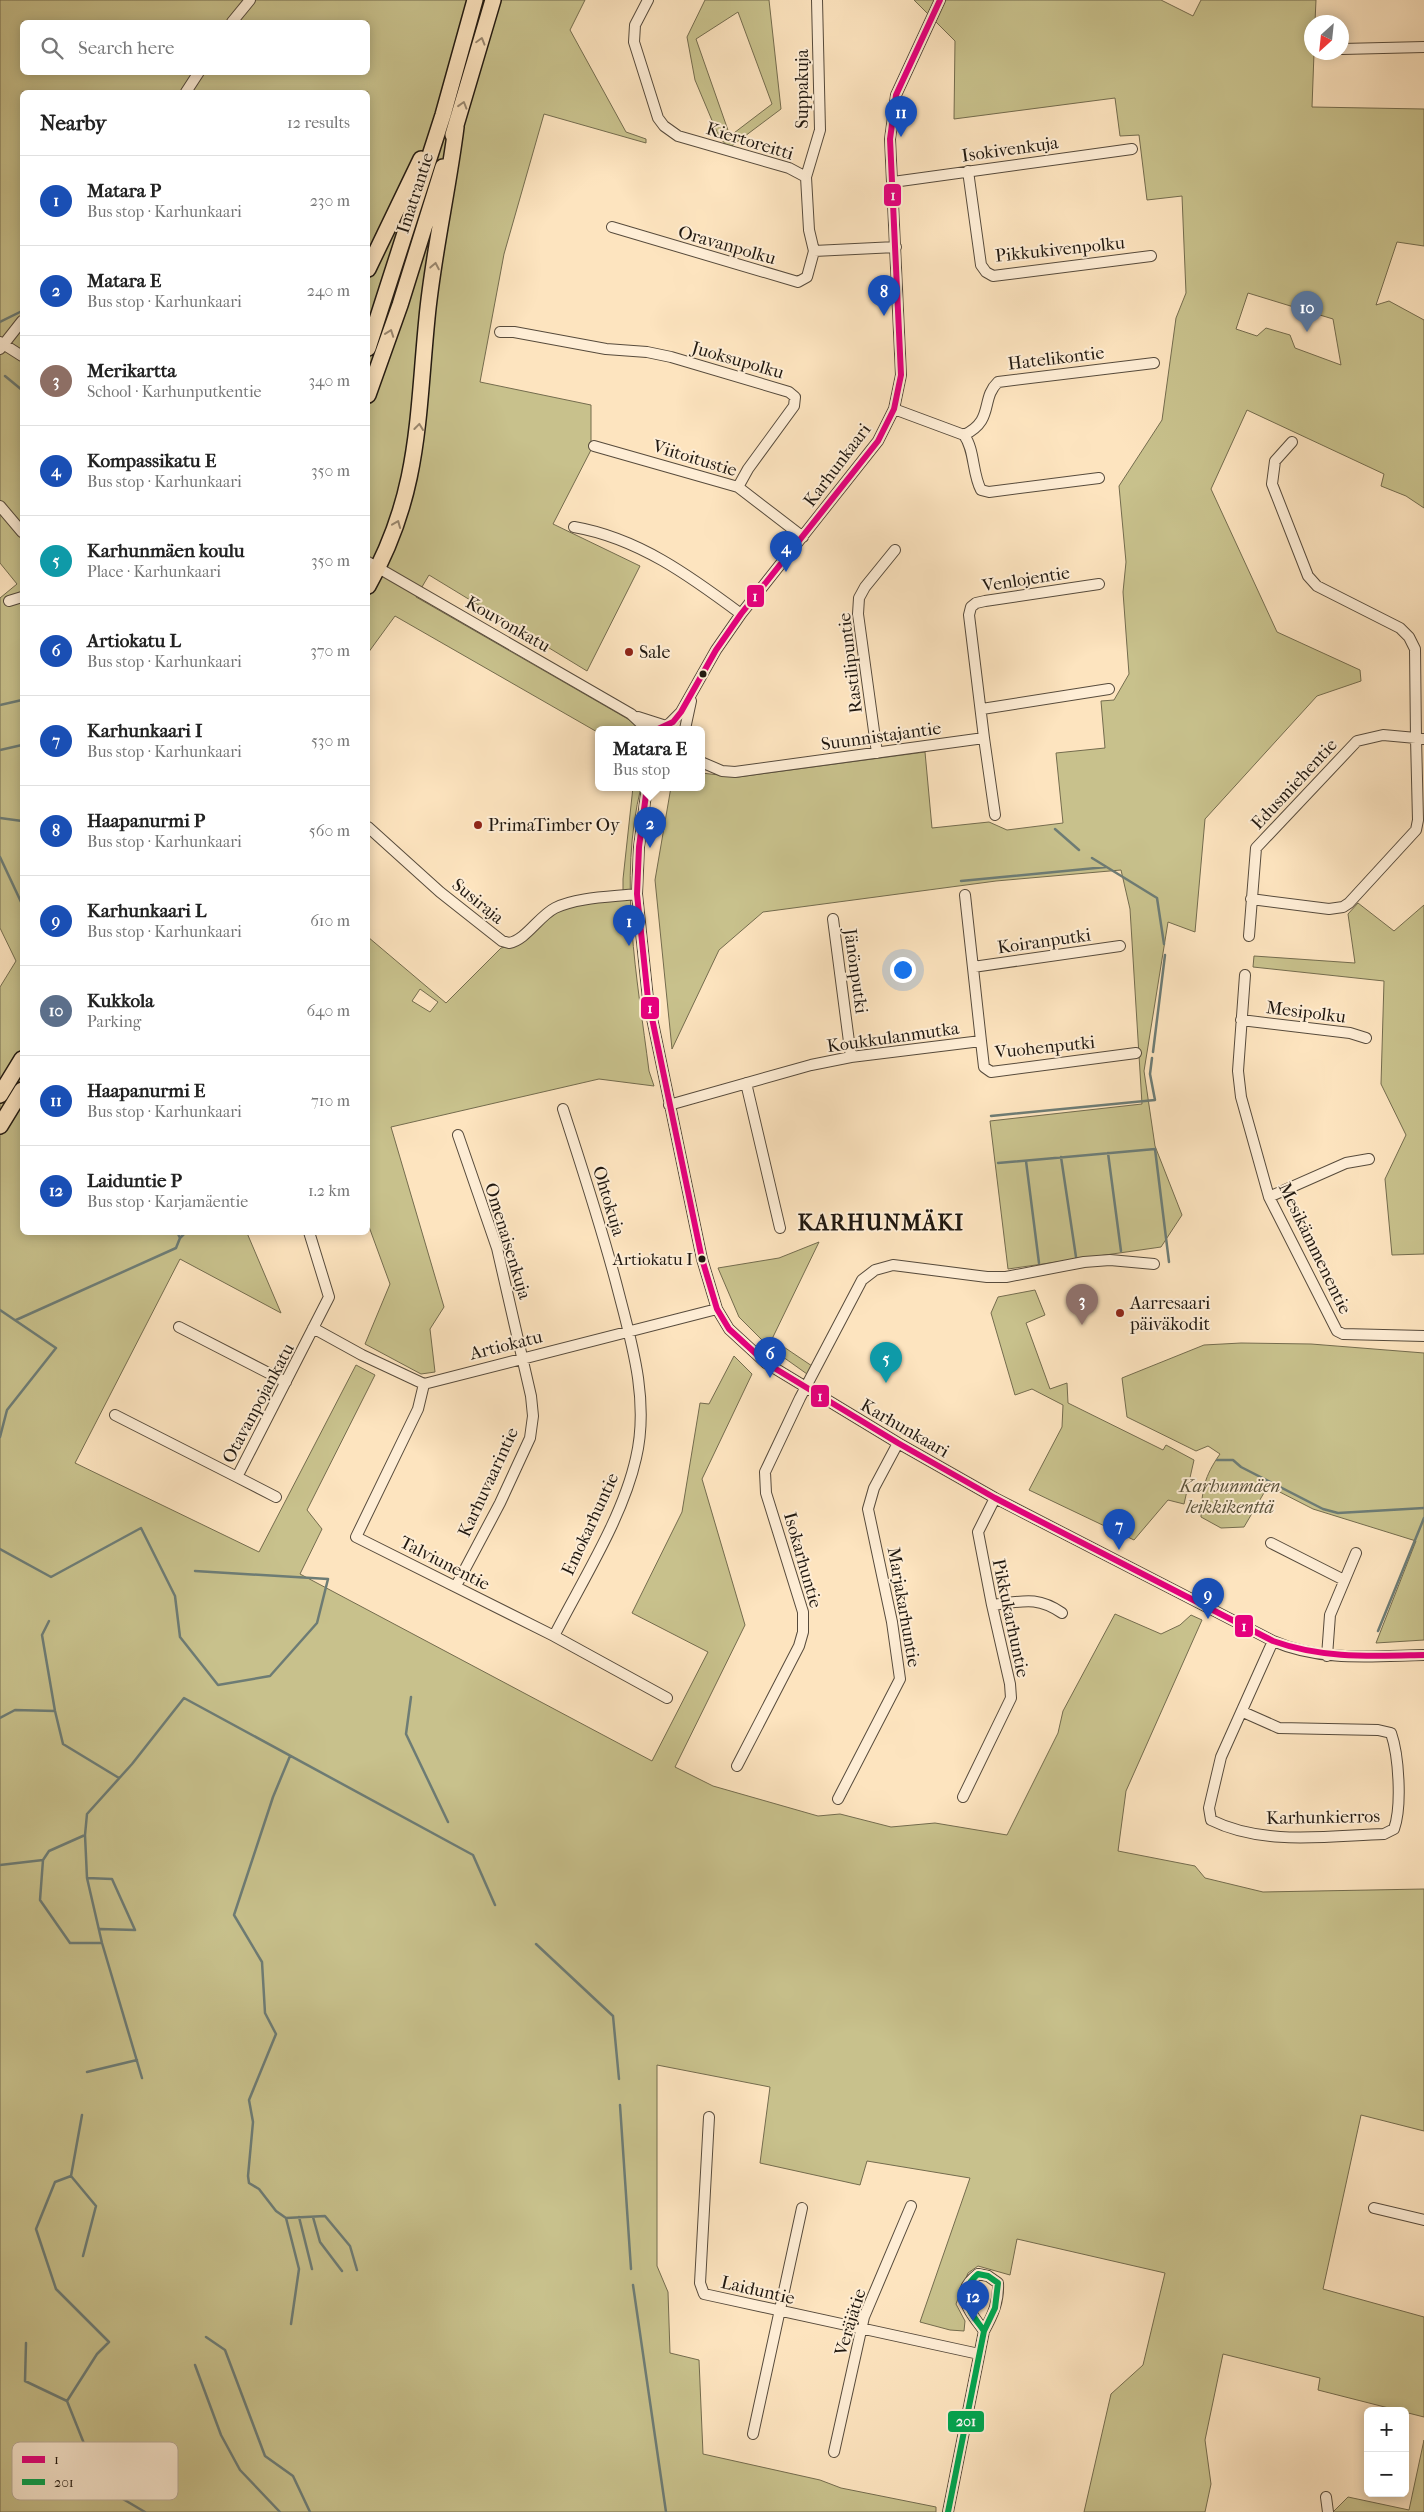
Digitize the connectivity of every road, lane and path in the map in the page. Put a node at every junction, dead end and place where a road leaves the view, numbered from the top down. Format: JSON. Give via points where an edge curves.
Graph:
{"nodes":[{"id":1,"x":250,"y":0,"type":"edge"},
{"id":2,"x":475,"y":0,"type":"edge"},
{"id":3,"x":492,"y":0,"type":"edge"},
{"id":4,"x":648,"y":0,"type":"edge"},
{"id":5,"x":817,"y":0,"type":"edge"},
{"id":6,"x":940,"y":0,"type":"edge"},
{"id":7,"x":234,"y":20,"type":"edge"},
{"id":8,"x":1424,"y":46,"type":"edge"},
{"id":9,"x":1349,"y":49,"type":"edge"},
{"id":10,"x":197,"y":75,"type":"edge"},
{"id":11,"x":187,"y":90,"type":"edge"},
{"id":12,"x":443,"y":115,"type":"junction"},
{"id":13,"x":456,"y":127,"type":"junction"},
{"id":14,"x":1132,"y":149,"type":"dead end"},
{"id":15,"x":968,"y":172,"type":"junction"},
{"id":16,"x":806,"y":177,"type":"junction"},
{"id":17,"x":893,"y":182,"type":"junction"},
{"id":18,"x":612,"y":228,"type":"dead end"},
{"id":19,"x":896,"y":247,"type":"junction"},
{"id":20,"x":814,"y":251,"type":"junction"},
{"id":21,"x":1151,"y":256,"type":"dead end"},
{"id":22,"x":370,"y":265,"type":"edge"},
{"id":23,"x":20,"y":323,"type":"edge"},
{"id":24,"x":500,"y":332,"type":"dead end"},
{"id":25,"x":370,"y":342,"type":"edge"},
{"id":26,"x":1,"y":345,"type":"edge"},
{"id":27,"x":20,"y":355,"type":"edge"},
{"id":28,"x":1154,"y":363,"type":"dead end"},
{"id":29,"x":370,"y":390,"type":"edge"},
{"id":30,"x":894,"y":409,"type":"junction"},
{"id":31,"x":964,"y":435,"type":"junction"},
{"id":32,"x":1292,"y":442,"type":"dead end"},
{"id":33,"x":594,"y":446,"type":"dead end"},
{"id":34,"x":1098,"y":478,"type":"dead end"},
{"id":35,"x":738,"y":487,"type":"junction"},
{"id":36,"x":0,"y":506,"type":"edge"},
{"id":37,"x":574,"y":526,"type":"dead end"},
{"id":38,"x":20,"y":530,"type":"edge"},
{"id":39,"x":803,"y":537,"type":"junction"},
{"id":40,"x":895,"y":550,"type":"dead end"},
{"id":41,"x":372,"y":565,"type":"edge"},
{"id":42,"x":1099,"y":584,"type":"dead end"},
{"id":43,"x":20,"y":597,"type":"edge"},
{"id":44,"x":8,"y":601,"type":"dead end"},
{"id":45,"x":741,"y":614,"type":"junction"},
{"id":46,"x":697,"y":684,"type":"junction"},
{"id":47,"x":1110,"y":690,"type":"dead end"},
{"id":48,"x":982,"y":709,"type":"junction"},
{"id":49,"x":631,"y":714,"type":"junction"},
{"id":50,"x":644,"y":726,"type":"edge"},
{"id":51,"x":663,"y":726,"type":"edge"},
{"id":52,"x":686,"y":726,"type":"edge"},
{"id":53,"x":984,"y":738,"type":"junction"},
{"id":54,"x":1420,"y":738,"type":"edge"},
{"id":55,"x":877,"y":753,"type":"junction"},
{"id":56,"x":705,"y":762,"type":"edge"},
{"id":57,"x":646,"y":791,"type":"edge"},
{"id":58,"x":995,"y":815,"type":"dead end"},
{"id":59,"x":370,"y":829,"type":"edge"},
{"id":60,"x":637,"y":894,"type":"junction"},
{"id":61,"x":965,"y":895,"type":"dead end"},
{"id":62,"x":1251,"y":900,"type":"junction"},
{"id":63,"x":833,"y":920,"type":"dead end"},
{"id":64,"x":1249,"y":936,"type":"dead end"},
{"id":65,"x":1120,"y":946,"type":"dead end"},
{"id":66,"x":973,"y":968,"type":"junction"},
{"id":67,"x":1245,"y":975,"type":"dead end"},
{"id":68,"x":1241,"y":1020,"type":"junction"},
{"id":69,"x":1366,"y":1038,"type":"dead end"},
{"id":70,"x":981,"y":1041,"type":"junction"},
{"id":71,"x":1136,"y":1053,"type":"dead end"},
{"id":72,"x":851,"y":1057,"type":"junction"},
{"id":73,"x":20,"y":1062,"type":"edge"},
{"id":74,"x":746,"y":1083,"type":"junction"},
{"id":75,"x":20,"y":1093,"type":"edge"},
{"id":76,"x":0,"y":1095,"type":"edge"},
{"id":77,"x":669,"y":1105,"type":"junction"},
{"id":78,"x":563,"y":1110,"type":"dead end"},
{"id":79,"x":0,"y":1126,"type":"edge"},
{"id":80,"x":458,"y":1136,"type":"dead end"},
{"id":81,"x":1369,"y":1159,"type":"dead end"},
{"id":82,"x":1269,"y":1197,"type":"junction"},
{"id":83,"x":780,"y":1228,"type":"dead end"},
{"id":84,"x":310,"y":1235,"type":"edge"},
{"id":85,"x":1154,"y":1264,"type":"dead end"},
{"id":86,"x":717,"y":1309,"type":"junction"},
{"id":87,"x":179,"y":1327,"type":"dead end"},
{"id":88,"x":314,"y":1328,"type":"junction"},
{"id":89,"x":629,"y":1332,"type":"junction"},
{"id":90,"x":1424,"y":1336,"type":"edge"},
{"id":91,"x":523,"y":1358,"type":"junction"},
{"id":92,"x":286,"y":1382,"type":"junction"},
{"id":93,"x":424,"y":1384,"type":"junction"},
{"id":94,"x":805,"y":1389,"type":"junction"},
{"id":95,"x":116,"y":1415,"type":"dead end"},
{"id":96,"x":898,"y":1443,"type":"junction"},
{"id":97,"x":237,"y":1477,"type":"junction"},
{"id":98,"x":276,"y":1497,"type":"dead end"},
{"id":99,"x":995,"y":1498,"type":"junction"},
{"id":100,"x":1271,"y":1543,"type":"dead end"},
{"id":101,"x":1356,"y":1553,"type":"dead end"},
{"id":102,"x":1344,"y":1580,"type":"junction"},
{"id":103,"x":456,"y":1586,"type":"junction"},
{"id":104,"x":992,"y":1605,"type":"junction"},
{"id":105,"x":1062,"y":1613,"type":"dead end"},
{"id":106,"x":554,"y":1636,"type":"junction"},
{"id":107,"x":1273,"y":1641,"type":"junction"},
{"id":108,"x":1424,"y":1655,"type":"edge"},
{"id":109,"x":1327,"y":1656,"type":"junction"},
{"id":110,"x":667,"y":1698,"type":"dead end"},
{"id":111,"x":1243,"y":1712,"type":"junction"},
{"id":112,"x":737,"y":1766,"type":"dead end"},
{"id":113,"x":963,"y":1797,"type":"dead end"},
{"id":114,"x":838,"y":1799,"type":"dead end"},
{"id":115,"x":709,"y":2117,"type":"dead end"},
{"id":116,"x":911,"y":2206,"type":"dead end"},
{"id":117,"x":802,"y":2208,"type":"dead end"},
{"id":118,"x":1374,"y":2208,"type":"dead end"},
{"id":119,"x":1424,"y":2220,"type":"edge"},
{"id":120,"x":780,"y":2312,"type":"junction"},
{"id":121,"x":861,"y":2329,"type":"junction"},
{"id":122,"x":984,"y":2331,"type":"junction"},
{"id":123,"x":979,"y":2354,"type":"junction"},
{"id":124,"x":754,"y":2434,"type":"dead end"},
{"id":125,"x":834,"y":2452,"type":"dead end"},
{"id":126,"x":1326,"y":2497,"type":"dead end"},
{"id":127,"x":948,"y":2512,"type":"edge"},
{"id":128,"x":1328,"y":2512,"type":"edge"}],
"edges":[{"from":1,"to":7,"type":"street"},
{"from":2,"to":12,"type":"highway","name":"Imatrantie"},
{"from":13,"to":3,"type":"highway","name":"Imatrantie","one_way":true},
{"from":4,"to":16,"type":"street","name":"Kiertoreitti","via":[[636,25],[634,42],[658,118],[664,126],[678,136],[789,168]]},
{"from":5,"to":16,"type":"street","name":"Suppakuja","via":[[820,130]]},
{"from":6,"to":17,"type":"street","name":"Karhunkaari","via":[[896,94],[890,139]]},
{"from":8,"to":9,"type":"street"},
{"from":10,"to":11,"type":"street"},
{"from":12,"to":22,"type":"highway"},
{"from":12,"to":25,"type":"highway","name":"Imatrantie"},
{"from":29,"to":13,"type":"highway","name":"Imatrantie","one_way":true},
{"from":41,"to":13,"type":"highway","one_way":true,"via":[[403,509],[415,455],[427,318]]},
{"from":14,"to":15,"type":"street","name":"Isokivenkuja"},
{"from":15,"to":17,"type":"street","name":"Isokivenkuja"},
{"from":15,"to":21,"type":"street","name":"Pikkukivenpolku","via":[[981,265],[993,276]]},
{"from":16,"to":20,"type":"street","name":"Kiertoreitti","via":[[809,230]]},
{"from":17,"to":19,"type":"street","name":"Karhunkaari"},
{"from":18,"to":20,"type":"street","name":"Oravanpolku","via":[[798,282],[806,277]]},
{"from":19,"to":20,"type":"street"},
{"from":19,"to":30,"type":"street","name":"Karhunkaari","via":[[901,375]]},
{"from":23,"to":26,"type":"street"},
{"from":24,"to":35,"type":"street","name":"Juoksupolku","via":[[671,357],[789,392],[795,397],[794,406],[748,468]]},
{"from":26,"to":27,"type":"street"},
{"from":28,"to":31,"type":"street","name":"Hatelikontie","via":[[998,382],[992,389],[982,422]]},
{"from":30,"to":31,"type":"street"},
{"from":30,"to":39,"type":"street","name":"Karhunkaari","via":[[878,441]]},
{"from":31,"to":34,"type":"street","via":[[981,490],[989,492]]},
{"from":32,"to":54,"type":"street","via":[[1275,461],[1272,484],[1308,576],[1317,586],[1400,628],[1409,637],[1415,649]]},
{"from":33,"to":35,"type":"street","name":"Viitoitustie"},
{"from":35,"to":39,"type":"street","name":"Viitoitustie"},
{"from":36,"to":38,"type":"street"},
{"from":37,"to":45,"type":"street","via":[[596,530],[643,550],[695,579]]},
{"from":39,"to":45,"type":"street","name":"Karhunkaari"},
{"from":40,"to":55,"type":"street","name":"Rastilipuntie","via":[[859,598],[858,614]]},
{"from":41,"to":49,"type":"street","name":"Kouvonkatu"},
{"from":42,"to":48,"type":"street","name":"Venlojentie","via":[[985,601],[971,607]]},
{"from":43,"to":44,"type":"street"},
{"from":45,"to":46,"type":"street","name":"Karhunkaari"},
{"from":46,"to":51,"type":"street","name":"Karhunkaari","via":[[681,712]]},
{"from":46,"to":52,"type":"street","name":"Karhunkaari"},
{"from":47,"to":48,"type":"street"},
{"from":48,"to":53,"type":"street","name":"Venlojentie"},
{"from":49,"to":50,"type":"street","name":"Kouvonkatu"},
{"from":49,"to":51,"type":"street","name":"Kouvonkatu"},
{"from":53,"to":55,"type":"street","name":"Suunnistajantie"},
{"from":53,"to":58,"type":"street"},
{"from":54,"to":62,"type":"street","name":"Edusmiehentie","via":[[1382,735],[1357,741],[1256,848]]},
{"from":54,"to":62,"type":"street","via":[[1416,830],[1349,903],[1329,909]]},
{"from":55,"to":56,"type":"street","name":"Suunnistajantie","via":[[735,772],[722,771]]},
{"from":57,"to":60,"type":"street","name":"Karhunkaari"},
{"from":59,"to":60,"type":"street","name":"Susiraja","via":[[440,892],[508,943],[566,903]]},
{"from":60,"to":77,"type":"street","name":"Karhunkaari","via":[[648,998]]},
{"from":61,"to":66,"type":"street","name":"Koukkulanmutka"},
{"from":62,"to":64,"type":"street","name":"Edusmiehentie"},
{"from":63,"to":72,"type":"street","name":"Jänönputki"},
{"from":65,"to":66,"type":"street","name":"Koiranputki"},
{"from":66,"to":70,"type":"street","name":"Koukkulanmutka"},
{"from":67,"to":68,"type":"street","name":"Mesikämmenentie"},
{"from":68,"to":69,"type":"street","name":"Mesipolku","via":[[1350,1033]]},
{"from":68,"to":82,"type":"street","name":"Mesikämmenentie","via":[[1238,1071],[1241,1097]]},
{"from":70,"to":71,"type":"street","name":"Vuohenputki","via":[[984,1067],[991,1072]]},
{"from":70,"to":72,"type":"street","name":"Koukkulanmutka"},
{"from":72,"to":74,"type":"street","name":"Koukkulanmutka"},
{"from":73,"to":76,"type":"highway"},
{"from":74,"to":77,"type":"street","name":"Koukkulanmutka"},
{"from":74,"to":83,"type":"street"},
{"from":75,"to":79,"type":"highway"},
{"from":77,"to":86,"type":"street","name":"Karhunkaari","via":[[702,1259]]},
{"from":78,"to":89,"type":"street","name":"Ohtokuja","via":[[601,1223]]},
{"from":80,"to":91,"type":"street","name":"Omenaisenkuja","via":[[497,1248]]},
{"from":81,"to":82,"type":"street","via":[[1346,1163]]},
{"from":82,"to":90,"type":"street","name":"Mesikämmenentie","via":[[1337,1331],[1343,1334]]},
{"from":84,"to":88,"type":"street","name":"Otavanpojankatu","via":[[329,1297]]},
{"from":85,"to":94,"type":"street","name":"Isokarhuntie","via":[[1110,1260],[1084,1262],[1006,1277],[900,1265],[875,1270],[857,1288]]},
{"from":86,"to":89,"type":"street","name":"Artiokatu"},
{"from":86,"to":94,"type":"street","name":"Karhunkaari","via":[[738,1339]]},
{"from":87,"to":92,"type":"street"},
{"from":88,"to":92,"type":"street","name":"Otavanpojankatu"},
{"from":88,"to":93,"type":"street"},
{"from":89,"to":91,"type":"street","name":"Artiokatu"},
{"from":89,"to":106,"type":"street","name":"Emokarhuntie","via":[[640,1393],[637,1456],[614,1519]]},
{"from":91,"to":93,"type":"street","name":"Artiokatu"},
{"from":91,"to":103,"type":"street","name":"Karhuvaarintie","via":[[533,1416],[530,1438]]},
{"from":92,"to":97,"type":"street","name":"Otavanpojankatu"},
{"from":93,"to":103,"type":"street","name":"Talviunentie","via":[[418,1409],[356,1537]]},
{"from":94,"to":96,"type":"street","name":"Karhunkaari"},
{"from":94,"to":112,"type":"street","name":"Isokarhuntie","via":[[765,1472],[766,1493],[803,1612],[803,1632]]},
{"from":95,"to":97,"type":"street","name":"Otavanpojankatu"},
{"from":96,"to":99,"type":"street","name":"Karhunkaari"},
{"from":96,"to":114,"type":"street","name":"Marjakarhuntie","via":[[874,1488],[868,1509],[892,1622],[900,1679]]},
{"from":97,"to":98,"type":"street"},
{"from":99,"to":104,"type":"street","name":"Pikkukarhuntie","via":[[978,1532]]},
{"from":99,"to":107,"type":"street","name":"Karhunkaari"},
{"from":100,"to":102,"type":"street"},
{"from":101,"to":102,"type":"street"},
{"from":102,"to":109,"type":"street","via":[[1328,1626]]},
{"from":103,"to":106,"type":"street","name":"Talviunentie"},
{"from":104,"to":105,"type":"street","via":[[1034,1600]]},
{"from":104,"to":113,"type":"street","name":"Pikkukarhuntie","via":[[1010,1684],[1010,1698]]},
{"from":106,"to":110,"type":"street","name":"Talviunentie"},
{"from":107,"to":109,"type":"street","name":"Karhunkaari","via":[[1299,1651]]},
{"from":107,"to":111,"type":"street","name":"Karhunkierros"},
{"from":108,"to":109,"type":"street","name":"Karhunkaari"},
{"from":111,"to":111,"type":"street","name":"Karhunkierros","via":[[1214,1778],[1209,1808],[1211,1820],[1229,1829],[1279,1837],[1384,1834],[1394,1829],[1397,1784],[1395,1746],[1390,1733],[1279,1728]]},
{"from":115,"to":120,"type":"street","name":"Laiduntie","via":[[700,2283],[704,2294]]},
{"from":116,"to":121,"type":"street","name":"Veräjätie"},
{"from":117,"to":120,"type":"street"},
{"from":118,"to":119,"type":"street"},
{"from":120,"to":121,"type":"street","name":"Laiduntie"},
{"from":120,"to":124,"type":"street"},
{"from":121,"to":123,"type":"street","name":"Laiduntie"},
{"from":121,"to":125,"type":"street","name":"Veräjätie"},
{"from":122,"to":122,"type":"street","via":[[996,2307],[998,2283],[978,2274],[964,2289],[964,2300]]},
{"from":122,"to":123,"type":"street"},
{"from":123,"to":127,"type":"street"},
{"from":126,"to":128,"type":"street"}]}
